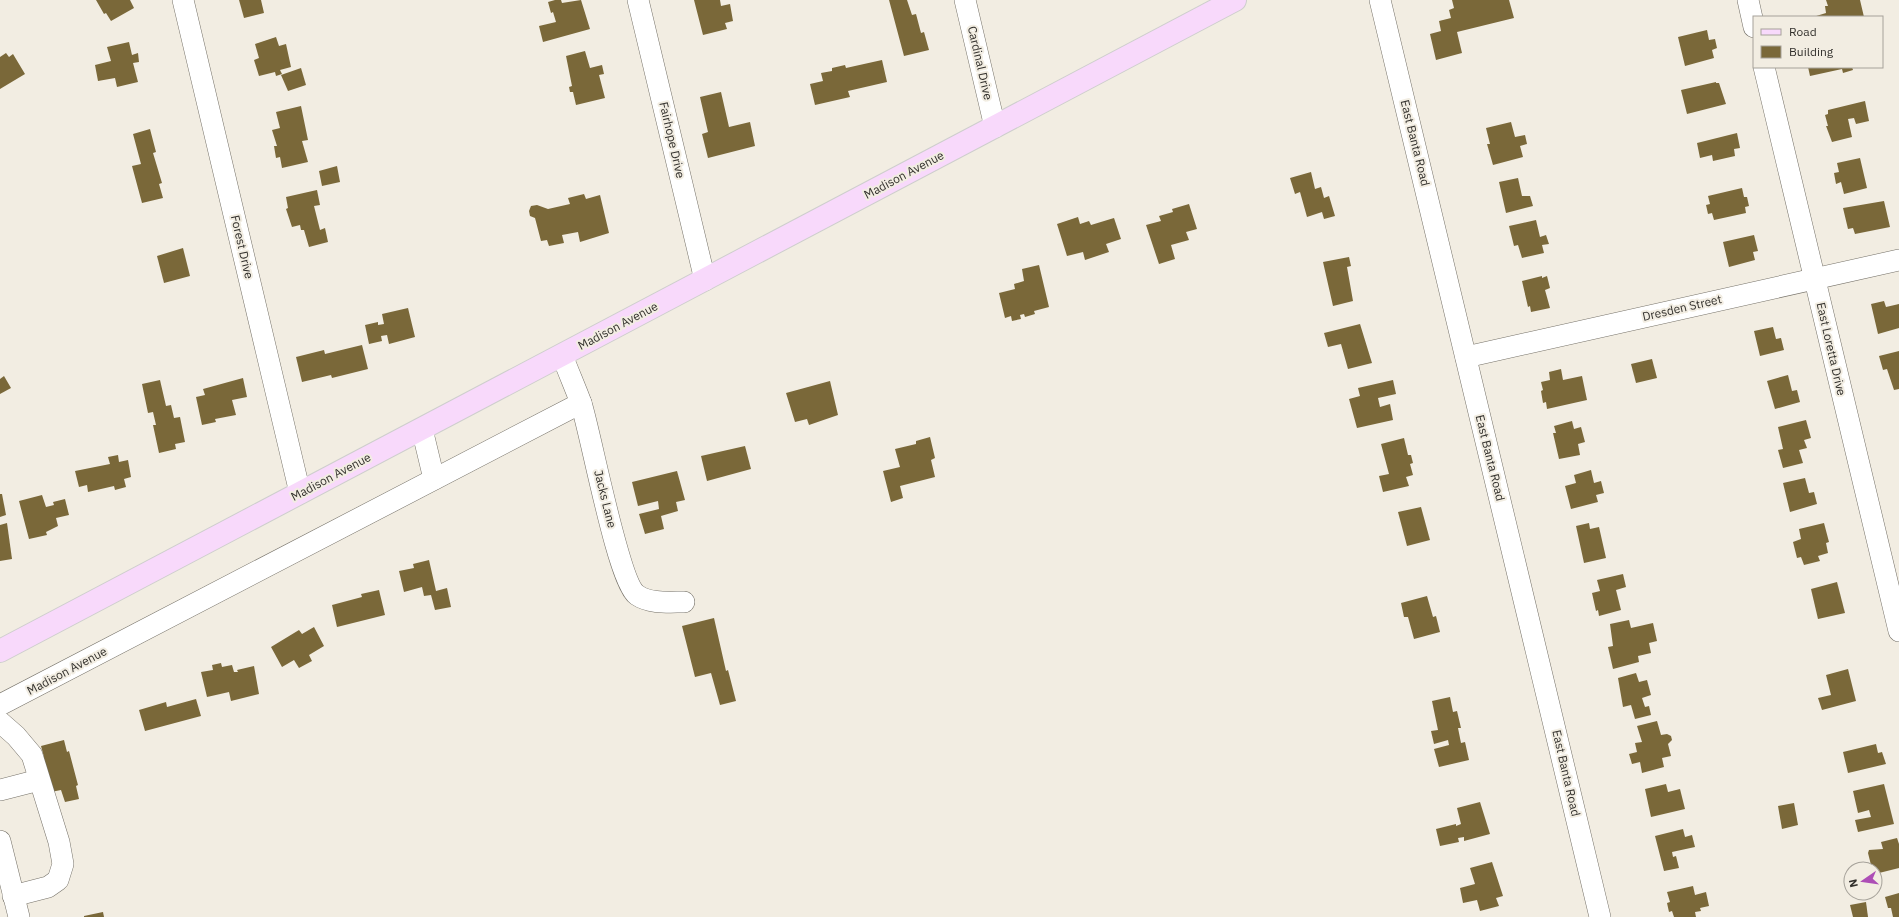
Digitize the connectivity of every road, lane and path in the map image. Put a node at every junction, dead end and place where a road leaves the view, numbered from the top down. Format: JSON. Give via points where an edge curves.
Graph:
{"nodes":[{"id":1,"x":182,"y":0,"type":"edge"},
{"id":2,"x":638,"y":0,"type":"edge"},
{"id":3,"x":965,"y":0,"type":"edge"},
{"id":4,"x":1235,"y":0,"type":"edge"},
{"id":5,"x":1380,"y":0,"type":"edge"},
{"id":6,"x":1748,"y":0,"type":"edge"},
{"id":7,"x":1753,"y":22,"type":"edge"},
{"id":8,"x":1764,"y":68,"type":"edge"},
{"id":9,"x":995,"y":127,"type":"junction"},
{"id":10,"x":1899,"y":260,"type":"edge"},
{"id":11,"x":1814,"y":278,"type":"junction"},
{"id":12,"x":705,"y":280,"type":"junction"},
{"id":13,"x":562,"y":355,"type":"junction"},
{"id":14,"x":1466,"y":357,"type":"junction"},
{"id":15,"x":581,"y":404,"type":"junction"},
{"id":16,"x":422,"y":429,"type":"junction"},
{"id":17,"x":434,"y":479,"type":"junction"},
{"id":18,"x":300,"y":494,"type":"junction"},
{"id":19,"x":684,"y":602,"type":"dead end"},
{"id":20,"x":1899,"y":631,"type":"edge"},
{"id":21,"x":0,"y":651,"type":"edge"},
{"id":22,"x":0,"y":705,"type":"edge"},
{"id":23,"x":0,"y":722,"type":"edge"},
{"id":24,"x":39,"y":780,"type":"junction"},
{"id":25,"x":0,"y":790,"type":"edge"},
{"id":26,"x":0,"y":841,"type":"edge"},
{"id":27,"x":13,"y":896,"type":"junction"},
{"id":28,"x":19,"y":917,"type":"edge"},
{"id":29,"x":1600,"y":917,"type":"edge"}],
"edges":[{"from":1,"to":18,"type":"street","name":"Forest Drive"},
{"from":2,"to":12,"type":"street","name":"Fairhope Drive"},
{"from":3,"to":9,"type":"street","name":"Cardinal Drive"},
{"from":4,"to":9,"type":"main road","name":"Madison Avenue"},
{"from":5,"to":14,"type":"street","name":"East Banta Road"},
{"from":6,"to":7,"type":"street"},
{"from":8,"to":11,"type":"street","name":"East Loretta Drive"},
{"from":9,"to":12,"type":"main road","name":"Madison Avenue"},
{"from":10,"to":11,"type":"street","name":"Dresden Street"},
{"from":11,"to":14,"type":"street","name":"Dresden Street"},
{"from":11,"to":20,"type":"street","name":"East Loretta Drive"},
{"from":12,"to":13,"type":"main road","name":"Madison Avenue"},
{"from":13,"to":15,"type":"street","name":"Jacks Lane"},
{"from":13,"to":16,"type":"main road","name":"Madison Avenue"},
{"from":14,"to":29,"type":"street","name":"East Banta Road"},
{"from":15,"to":17,"type":"street","name":"Madison Avenue"},
{"from":15,"to":19,"type":"street","name":"Jacks Lane","via":[[612,529],[625,576],[631,588],[637,595],[657,602]]},
{"from":16,"to":17,"type":"street"},
{"from":16,"to":18,"type":"main road","name":"Madison Avenue"},
{"from":17,"to":22,"type":"street","name":"Madison Avenue"},
{"from":18,"to":21,"type":"main road","name":"Madison Avenue"},
{"from":23,"to":24,"type":"street","via":[[32,755]]},
{"from":24,"to":25,"type":"street"},
{"from":24,"to":27,"type":"street","via":[[59,842],[63,864],[58,880],[48,887]]},
{"from":26,"to":27,"type":"street"},
{"from":27,"to":28,"type":"street"}]}
